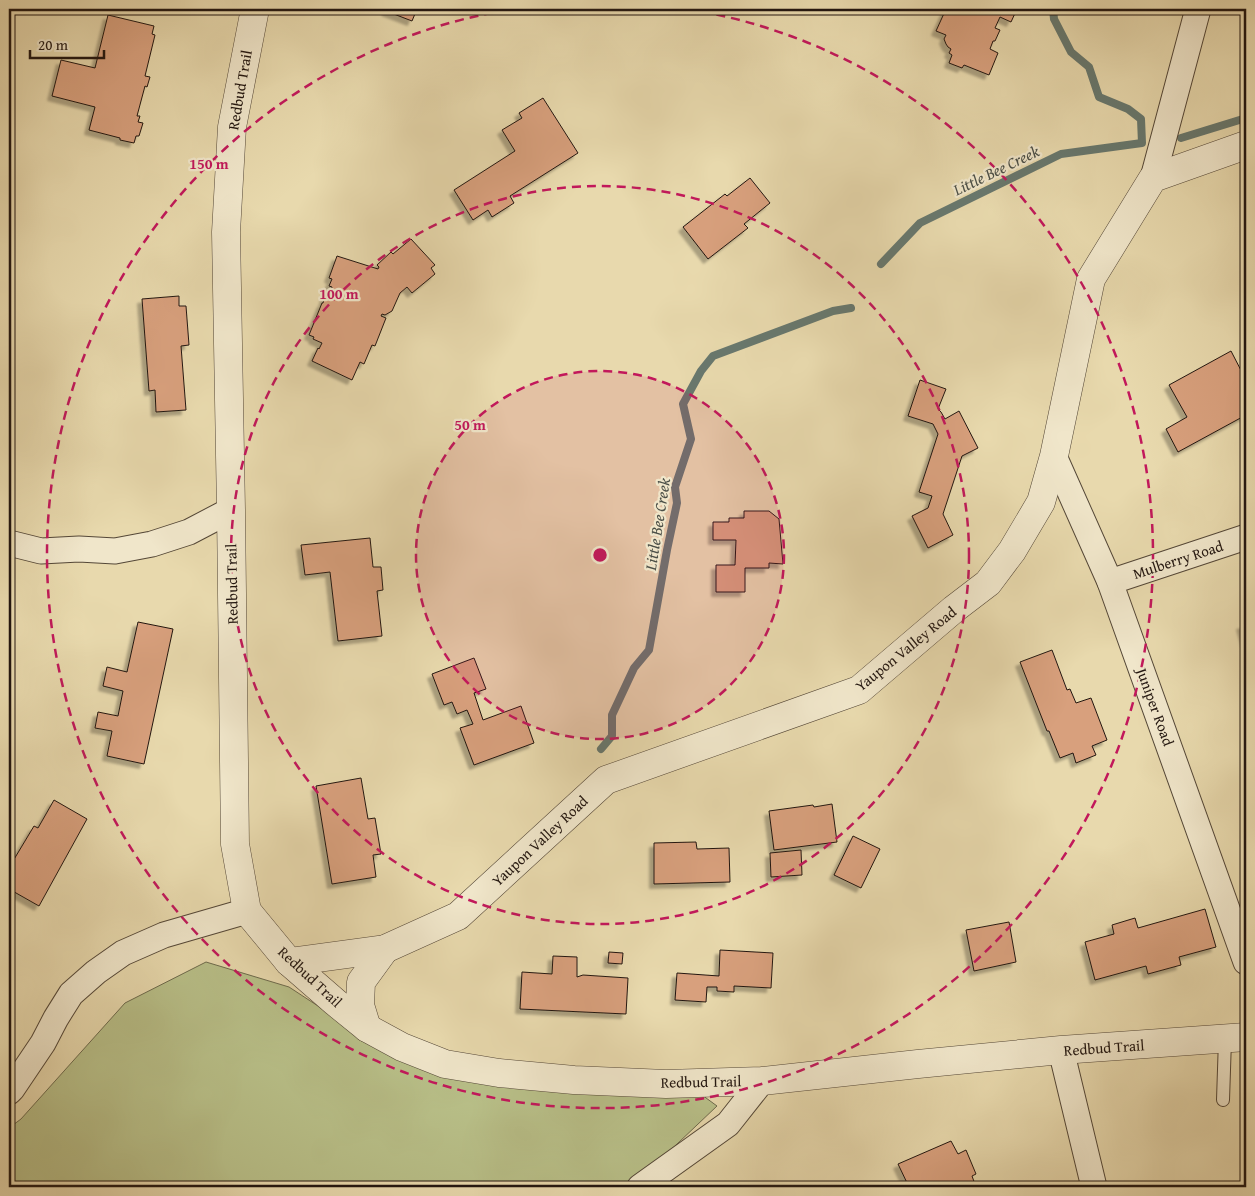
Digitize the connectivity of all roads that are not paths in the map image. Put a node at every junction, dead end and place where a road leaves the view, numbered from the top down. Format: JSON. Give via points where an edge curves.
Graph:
{"nodes":[{"id":1,"x":254,"y":9,"type":"edge"},
{"id":2,"x":1198,"y":9,"type":"edge"},
{"id":3,"x":1246,"y":145,"type":"edge"},
{"id":4,"x":1153,"y":178,"type":"junction"},
{"id":5,"x":1054,"y":456,"type":"junction"},
{"id":6,"x":231,"y":510,"type":"junction"},
{"id":7,"x":1246,"y":537,"type":"edge"},
{"id":8,"x":9,"y":543,"type":"edge"},
{"id":9,"x":1110,"y":582,"type":"junction"},
{"id":10,"x":247,"y":911,"type":"junction"},
{"id":11,"x":385,"y":949,"type":"junction"},
{"id":12,"x":289,"y":962,"type":"junction"},
{"id":13,"x":1246,"y":962,"type":"edge"},
{"id":14,"x":368,"y":1028,"type":"junction"},
{"id":15,"x":1236,"y":1038,"type":"edge"},
{"id":16,"x":1061,"y":1050,"type":"junction"},
{"id":17,"x":762,"y":1081,"type":"junction"},
{"id":18,"x":9,"y":1092,"type":"edge"},
{"id":19,"x":1223,"y":1100,"type":"dead end"},
{"id":20,"x":640,"y":1187,"type":"edge"},
{"id":21,"x":1094,"y":1187,"type":"edge"}],
"edges":[{"from":1,"to":6,"type":"street","name":"Redbud Trail","via":[[232,127],[226,232]]},
{"from":2,"to":4,"type":"street"},
{"from":3,"to":4,"type":"street"},
{"from":4,"to":5,"type":"street","name":"Yaupon Valley Road","via":[[1091,279]]},
{"from":5,"to":9,"type":"street","name":"Juniper Road"},
{"from":5,"to":11,"type":"street","name":"Yaupon Valley Road","via":[[1041,502],[1012,551],[988,583],[859,690],[606,780],[458,916]]},
{"from":6,"to":8,"type":"street","via":[[189,532],[115,551],[41,551]]},
{"from":6,"to":10,"type":"street","name":"Redbud Trail","via":[[235,844]]},
{"from":7,"to":9,"type":"street","name":"Mulberry Road"},
{"from":9,"to":13,"type":"street","name":"Juniper Road"},
{"from":10,"to":12,"type":"street","name":"Redbud Trail"},
{"from":10,"to":18,"type":"street","via":[[164,935],[123,953],[96,972],[71,994]]},
{"from":11,"to":12,"type":"street","name":"Yaupon Valley Road"},
{"from":11,"to":14,"type":"street","via":[[361,982],[360,1005]]},
{"from":12,"to":14,"type":"street","name":"Redbud Trail"},
{"from":14,"to":17,"type":"street","name":"Redbud Trail","via":[[402,1047],[445,1064],[499,1073],[657,1083]]},
{"from":15,"to":16,"type":"street","name":"Redbud Trail"},
{"from":15,"to":19,"type":"lane"},
{"from":16,"to":17,"type":"street","name":"Redbud Trail"},
{"from":16,"to":21,"type":"street"},
{"from":17,"to":20,"type":"street","via":[[728,1124]]}]}
